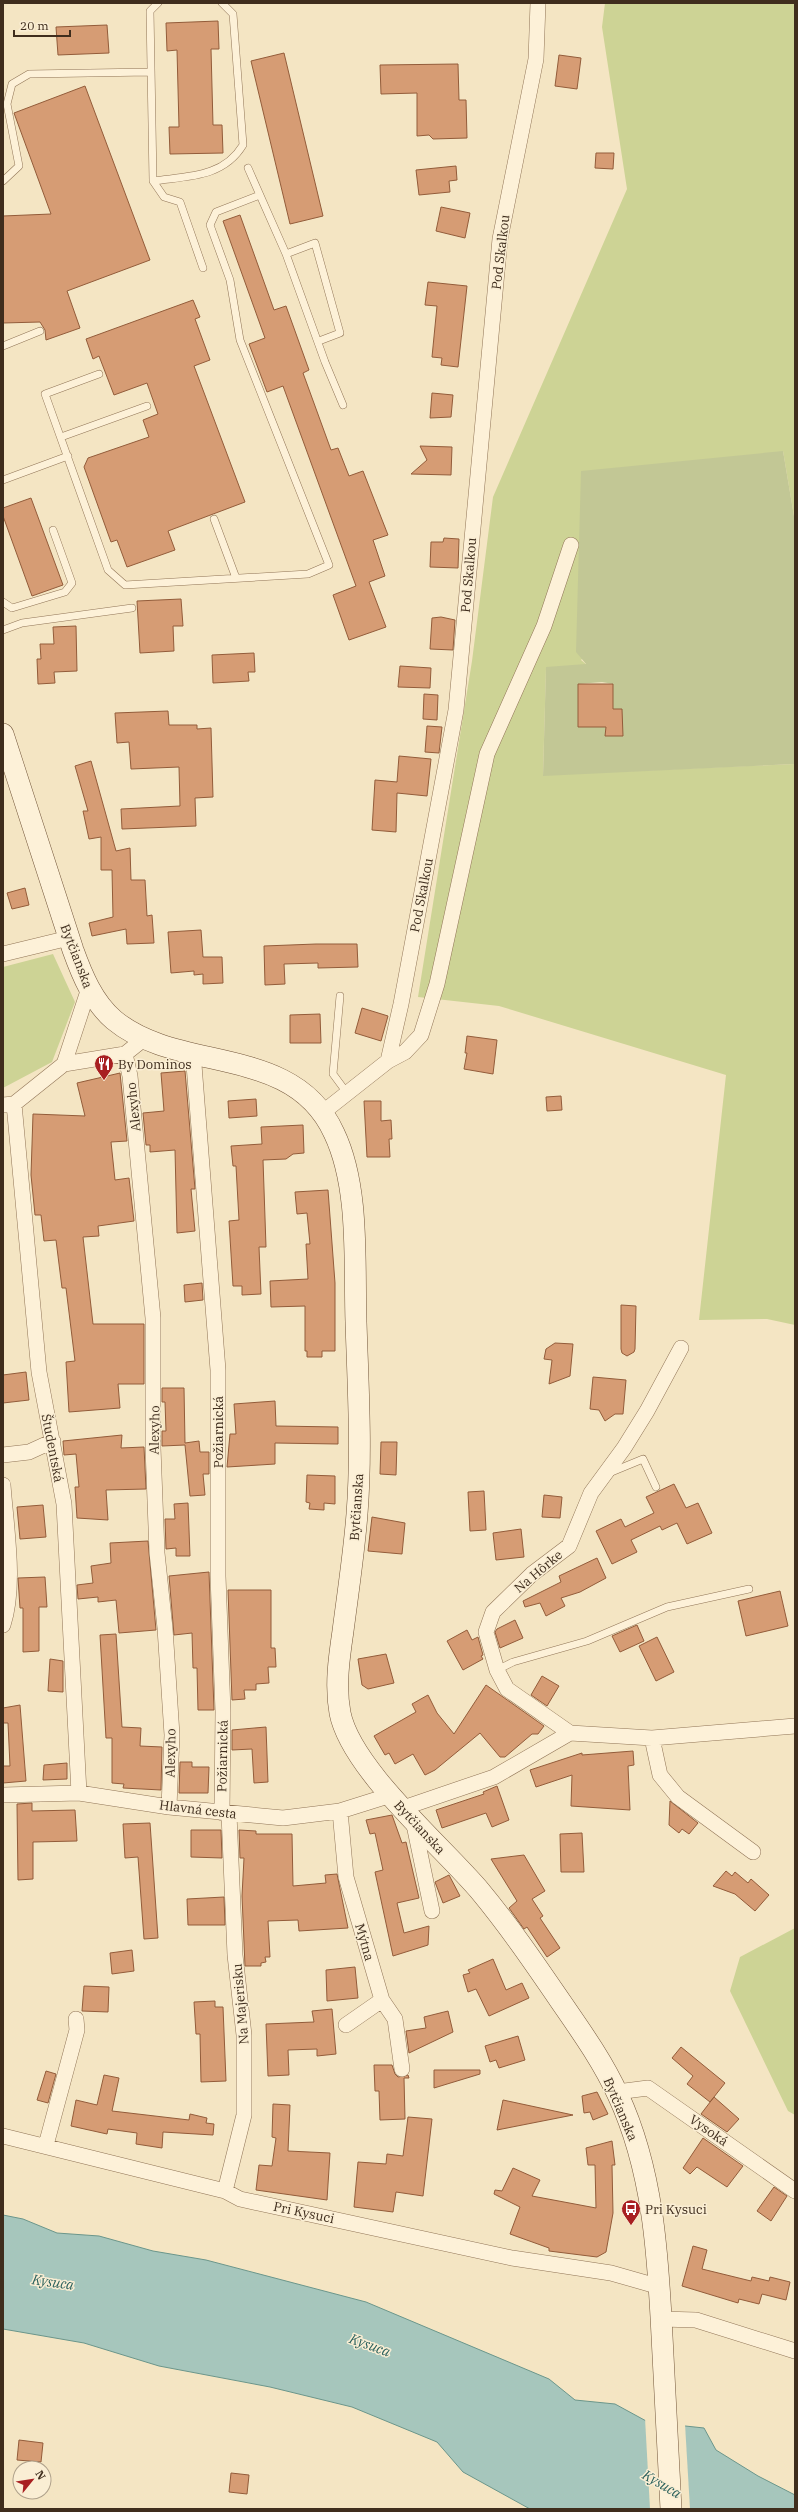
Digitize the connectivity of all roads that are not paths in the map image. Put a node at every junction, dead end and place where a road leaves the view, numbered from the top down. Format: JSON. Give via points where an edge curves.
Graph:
{"nodes":[{"id":1,"x":158,"y":3,"type":"edge"},
{"id":2,"x":222,"y":3,"type":"edge"},
{"id":3,"x":538,"y":3,"type":"edge"},
{"id":4,"x":150,"y":72,"type":"junction"},
{"id":5,"x":248,"y":168,"type":"dead end"},
{"id":6,"x":3,"y":181,"type":"edge"},
{"id":7,"x":153,"y":181,"type":"junction"},
{"id":8,"x":260,"y":195,"type":"junction"},
{"id":9,"x":286,"y":254,"type":"junction"},
{"id":10,"x":203,"y":268,"type":"dead end"},
{"id":11,"x":40,"y":331,"type":"dead end"},
{"id":12,"x":319,"y":341,"type":"junction"},
{"id":13,"x":3,"y":346,"type":"edge"},
{"id":14,"x":99,"y":374,"type":"dead end"},
{"id":15,"x":343,"y":404,"type":"dead end"},
{"id":16,"x":147,"y":406,"type":"dead end"},
{"id":17,"x":61,"y":437,"type":"junction"},
{"id":18,"x":68,"y":456,"type":"junction"},
{"id":19,"x":3,"y":480,"type":"edge"},
{"id":20,"x":214,"y":519,"type":"dead end"},
{"id":21,"x":53,"y":530,"type":"dead end"},
{"id":22,"x":571,"y":545,"type":"dead end"},
{"id":23,"x":236,"y":578,"type":"junction"},
{"id":24,"x":3,"y":602,"type":"edge"},
{"id":25,"x":132,"y":608,"type":"dead end"},
{"id":26,"x":3,"y":630,"type":"edge"},
{"id":27,"x":3,"y":734,"type":"edge"},
{"id":28,"x":69,"y":938,"type":"junction"},
{"id":29,"x":3,"y":954,"type":"edge"},
{"id":30,"x":89,"y":988,"type":"junction"},
{"id":31,"x":340,"y":996,"type":"dead end"},
{"id":32,"x":145,"y":1038,"type":"junction"},
{"id":33,"x":193,"y":1052,"type":"junction"},
{"id":34,"x":125,"y":1054,"type":"junction"},
{"id":35,"x":388,"y":1061,"type":"junction"},
{"id":36,"x":64,"y":1064,"type":"junction"},
{"id":37,"x":347,"y":1093,"type":"junction"},
{"id":38,"x":8,"y":1104,"type":"edge"},
{"id":39,"x":322,"y":1113,"type":"junction"},
{"id":40,"x":681,"y":1348,"type":"dead end"},
{"id":41,"x":53,"y":1441,"type":"junction"},
{"id":42,"x":3,"y":1455,"type":"edge"},
{"id":43,"x":605,"y":1475,"type":"junction"},
{"id":44,"x":3,"y":1485,"type":"edge"},
{"id":45,"x":656,"y":1487,"type":"dead end"},
{"id":46,"x":749,"y":1589,"type":"dead end"},
{"id":47,"x":3,"y":1625,"type":"edge"},
{"id":48,"x":497,"y":1670,"type":"junction"},
{"id":49,"x":795,"y":1726,"type":"edge"},
{"id":50,"x":570,"y":1733,"type":"junction"},
{"id":51,"x":652,"y":1738,"type":"junction"},
{"id":52,"x":78,"y":1793,"type":"junction"},
{"id":53,"x":3,"y":1795,"type":"edge"},
{"id":54,"x":169,"y":1807,"type":"junction"},
{"id":55,"x":402,"y":1807,"type":"junction"},
{"id":56,"x":340,"y":1811,"type":"junction"},
{"id":57,"x":226,"y":1813,"type":"junction"},
{"id":58,"x":753,"y":1852,"type":"dead end"},
{"id":59,"x":432,"y":1911,"type":"dead end"},
{"id":60,"x":382,"y":2000,"type":"junction"},
{"id":61,"x":76,"y":2019,"type":"dead end"},
{"id":62,"x":346,"y":2025,"type":"dead end"},
{"id":63,"x":402,"y":2069,"type":"dead end"},
{"id":64,"x":617,"y":2092,"type":"junction"},
{"id":65,"x":3,"y":2136,"type":"edge"},
{"id":66,"x":46,"y":2145,"type":"junction"},
{"id":67,"x":225,"y":2191,"type":"junction"},
{"id":68,"x":795,"y":2191,"type":"edge"},
{"id":69,"x":660,"y":2287,"type":"junction"},
{"id":70,"x":661,"y":2319,"type":"junction"},
{"id":71,"x":795,"y":2351,"type":"edge"},
{"id":72,"x":671,"y":2509,"type":"edge"}],
"edges":[{"from":1,"to":4,"type":"lane","via":[[150,11]]},
{"from":2,"to":7,"type":"lane","via":[[233,14],[242,144],[235,157],[214,171]]},
{"from":3,"to":35,"type":"street","name":"Pod Skalkou","via":[[536,59],[500,239],[456,710]]},
{"from":4,"to":6,"type":"lane","via":[[29,74],[12,84],[7,104],[19,166]]},
{"from":4,"to":7,"type":"lane"},
{"from":5,"to":8,"type":"lane"},
{"from":7,"to":10,"type":"lane","via":[[164,196],[180,202]]},
{"from":8,"to":9,"type":"lane"},
{"from":8,"to":23,"type":"lane","via":[[216,212],[210,225],[230,280],[240,340],[329,565],[308,574]]},
{"from":9,"to":12,"type":"lane"},
{"from":9,"to":12,"type":"lane","via":[[315,243],[340,333]]},
{"from":11,"to":13,"type":"lane"},
{"from":12,"to":15,"type":"lane"},
{"from":14,"to":17,"type":"lane","via":[[45,394]]},
{"from":16,"to":17,"type":"lane"},
{"from":17,"to":18,"type":"lane"},
{"from":18,"to":19,"type":"lane"},
{"from":18,"to":23,"type":"lane","via":[[108,570],[125,585]]},
{"from":20,"to":23,"type":"lane"},
{"from":21,"to":24,"type":"lane","via":[[72,583],[65,592],[12,608]]},
{"from":22,"to":35,"type":"street","via":[[544,626],[488,754],[428,1020],[421,1035],[405,1052]]},
{"from":25,"to":26,"type":"lane","via":[[22,623]]},
{"from":27,"to":28,"type":"main road","name":"Bytčianska"},
{"from":28,"to":29,"type":"street"},
{"from":28,"to":30,"type":"main road","name":"Bytčianska"},
{"from":30,"to":32,"type":"main road","name":"Bytčianska","via":[[112,1019]]},
{"from":30,"to":36,"type":"street"},
{"from":31,"to":37,"type":"lane","via":[[333,1074]]},
{"from":32,"to":33,"type":"main road","name":"Bytčianska"},
{"from":32,"to":34,"type":"street"},
{"from":33,"to":39,"type":"main road","name":"Bytčianska","via":[[276,1076],[298,1089]]},
{"from":33,"to":57,"type":"street","name":"Požiarnická","via":[[218,1370],[218,1576]]},
{"from":34,"to":36,"type":"street"},
{"from":34,"to":54,"type":"street","name":"Alexyho","via":[[130,1076],[153,1318],[153,1448],[157,1553],[172,1735]]},
{"from":35,"to":37,"type":"street"},
{"from":36,"to":38,"type":"street"},
{"from":37,"to":39,"type":"street"},
{"from":38,"to":41,"type":"street","name":"Študentská","via":[[39,1372]]},
{"from":39,"to":55,"type":"main road","name":"Bytčianska","via":[[333,1129],[343,1154],[350,1188],[360,1428],[357,1514],[340,1655],[339,1709],[354,1747]]},
{"from":40,"to":43,"type":"street","name":"Na Hôrke","via":[[647,1411]]},
{"from":41,"to":42,"type":"street","via":[[29,1452]]},
{"from":41,"to":52,"type":"street","name":"Študentská","via":[[64,1504]]},
{"from":43,"to":45,"type":"lane","via":[[643,1459]]},
{"from":43,"to":48,"type":"street","name":"Na Hôrke","via":[[591,1493],[569,1546],[532,1574],[493,1612],[486,1632]]},
{"from":44,"to":47,"type":"street","via":[[8,1566],[7,1612]]},
{"from":46,"to":48,"type":"lane","via":[[667,1608],[587,1641],[512,1662]]},
{"from":48,"to":50,"type":"street","name":"Na Hôrke","via":[[507,1689]]},
{"from":49,"to":51,"type":"street"},
{"from":50,"to":51,"type":"street"},
{"from":50,"to":55,"type":"street","via":[[494,1777]]},
{"from":51,"to":58,"type":"street","via":[[660,1775],[678,1797]]},
{"from":52,"to":53,"type":"street","name":"Hlavná cesta"},
{"from":52,"to":54,"type":"street","name":"Hlavná cesta"},
{"from":54,"to":57,"type":"street","name":"Hlavná cesta"},
{"from":55,"to":56,"type":"street","name":"Hlavná cesta"},
{"from":55,"to":59,"type":"street"},
{"from":55,"to":64,"type":"main road","name":"Bytčianska","via":[[478,1889],[506,1924],[580,2030]]},
{"from":56,"to":57,"type":"street","name":"Hlavná cesta","via":[[283,1818]]},
{"from":56,"to":60,"type":"street","name":"Mýtna","via":[[346,1877]]},
{"from":57,"to":67,"type":"street","name":"Na Majerisku","via":[[235,1955],[244,2035],[244,2115]]},
{"from":60,"to":62,"type":"street"},
{"from":60,"to":63,"type":"street","name":"Mýtna","via":[[395,2019]]},
{"from":61,"to":66,"type":"street","via":[[77,2030]]},
{"from":64,"to":68,"type":"street","name":"Vysoká","via":[[648,2088]]},
{"from":64,"to":69,"type":"main road","name":"Bytčianska","via":[[642,2164],[655,2234]]},
{"from":65,"to":66,"type":"street","name":"Pri Kysuci"},
{"from":66,"to":67,"type":"street","name":"Pri Kysuci"},
{"from":67,"to":69,"type":"street","name":"Pri Kysuci","via":[[240,2199],[512,2258],[610,2273]]},
{"from":69,"to":70,"type":"main road","name":"Bytčianska"},
{"from":70,"to":71,"type":"street","via":[[696,2320]]},
{"from":70,"to":72,"type":"main road","name":"Bytčianska"}]}
